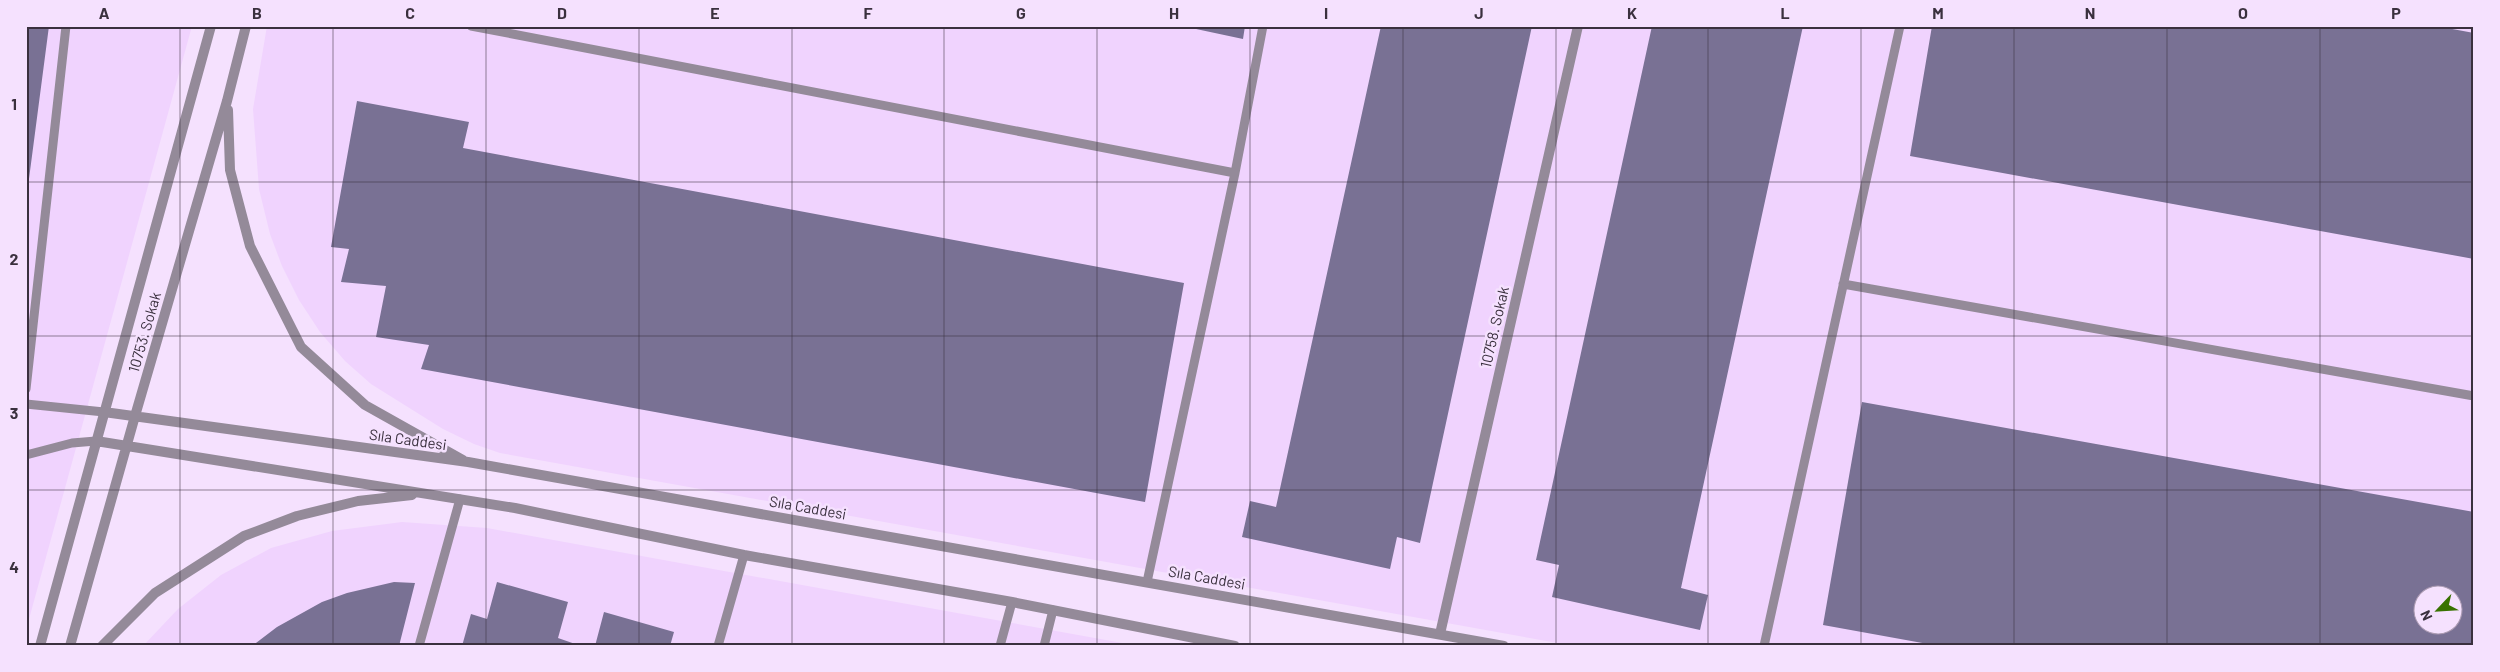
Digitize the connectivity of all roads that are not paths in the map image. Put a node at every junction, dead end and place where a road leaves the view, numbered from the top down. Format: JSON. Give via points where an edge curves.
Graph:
{"nodes":[{"id":1,"x":66,"y":26,"type":"edge"},
{"id":2,"x":211,"y":26,"type":"edge"},
{"id":3,"x":246,"y":26,"type":"edge"},
{"id":4,"x":471,"y":26,"type":"edge"},
{"id":5,"x":1263,"y":26,"type":"edge"},
{"id":6,"x":1578,"y":26,"type":"edge"},
{"id":7,"x":1900,"y":26,"type":"edge"},
{"id":8,"x":228,"y":101,"type":"junction"},
{"id":9,"x":1235,"y":173,"type":"junction"},
{"id":10,"x":1844,"y":284,"type":"junction"},
{"id":11,"x":26,"y":389,"type":"edge"},
{"id":12,"x":2474,"y":396,"type":"edge"},
{"id":13,"x":26,"y":404,"type":"edge"},
{"id":14,"x":104,"y":412,"type":"junction"},
{"id":15,"x":135,"y":416,"type":"junction"},
{"id":16,"x":96,"y":441,"type":"junction"},
{"id":17,"x":127,"y":445,"type":"junction"},
{"id":18,"x":26,"y":456,"type":"edge"},
{"id":19,"x":468,"y":462,"type":"junction"},
{"id":20,"x":426,"y":494,"type":"junction"},
{"id":21,"x":460,"y":500,"type":"junction"},
{"id":22,"x":744,"y":555,"type":"junction"},
{"id":23,"x":1147,"y":582,"type":"junction"},
{"id":24,"x":1012,"y":602,"type":"junction"},
{"id":25,"x":1053,"y":610,"type":"junction"},
{"id":26,"x":1440,"y":634,"type":"junction"},
{"id":27,"x":40,"y":646,"type":"edge"},
{"id":28,"x":70,"y":646,"type":"edge"},
{"id":29,"x":102,"y":646,"type":"edge"},
{"id":30,"x":419,"y":646,"type":"edge"},
{"id":31,"x":718,"y":646,"type":"edge"},
{"id":32,"x":1000,"y":646,"type":"edge"},
{"id":33,"x":1044,"y":646,"type":"edge"},
{"id":34,"x":1235,"y":646,"type":"edge"},
{"id":35,"x":1504,"y":646,"type":"edge"},
{"id":36,"x":1764,"y":646,"type":"edge"}],
"edges":[{"from":1,"to":11,"type":"lane"},
{"from":2,"to":14,"type":"street","name":"10753. Sokak"},
{"from":3,"to":8,"type":"street","name":"10753. Sokak"},
{"from":4,"to":9,"type":"lane"},
{"from":5,"to":9,"type":"lane"},
{"from":6,"to":26,"type":"street","name":"10758. Sokak"},
{"from":7,"to":10,"type":"lane"},
{"from":8,"to":15,"type":"street","name":"10753. Sokak"},
{"from":8,"to":19,"type":"street","via":[[230,170],[250,246],[301,347],[365,405]]},
{"from":9,"to":23,"type":"lane"},
{"from":10,"to":12,"type":"lane"},
{"from":10,"to":36,"type":"lane"},
{"from":13,"to":14,"type":"lane"},
{"from":14,"to":15,"type":"street","name":"Sıla Caddesi"},
{"from":14,"to":16,"type":"street","name":"10753. Sokak"},
{"from":15,"to":17,"type":"street","name":"10753. Sokak"},
{"from":15,"to":19,"type":"street","name":"Sıla Caddesi"},
{"from":16,"to":17,"type":"street"},
{"from":16,"to":18,"type":"lane","via":[[72,443]]},
{"from":16,"to":27,"type":"street","name":"10753. Sokak"},
{"from":17,"to":20,"type":"street"},
{"from":17,"to":28,"type":"street","name":"10753. Sokak"},
{"from":19,"to":23,"type":"street","name":"Sıla Caddesi"},
{"from":20,"to":21,"type":"street"},
{"from":20,"to":29,"type":"street","via":[[358,502],[297,516],[244,536],[155,593]]},
{"from":21,"to":22,"type":"street","via":[[515,508]]},
{"from":21,"to":30,"type":"lane"},
{"from":22,"to":24,"type":"street"},
{"from":22,"to":31,"type":"lane"},
{"from":23,"to":26,"type":"street","name":"Sıla Caddesi"},
{"from":24,"to":25,"type":"street"},
{"from":24,"to":32,"type":"lane"},
{"from":25,"to":33,"type":"lane"},
{"from":25,"to":34,"type":"street"},
{"from":26,"to":35,"type":"street","name":"Sıla Caddesi"}]}
